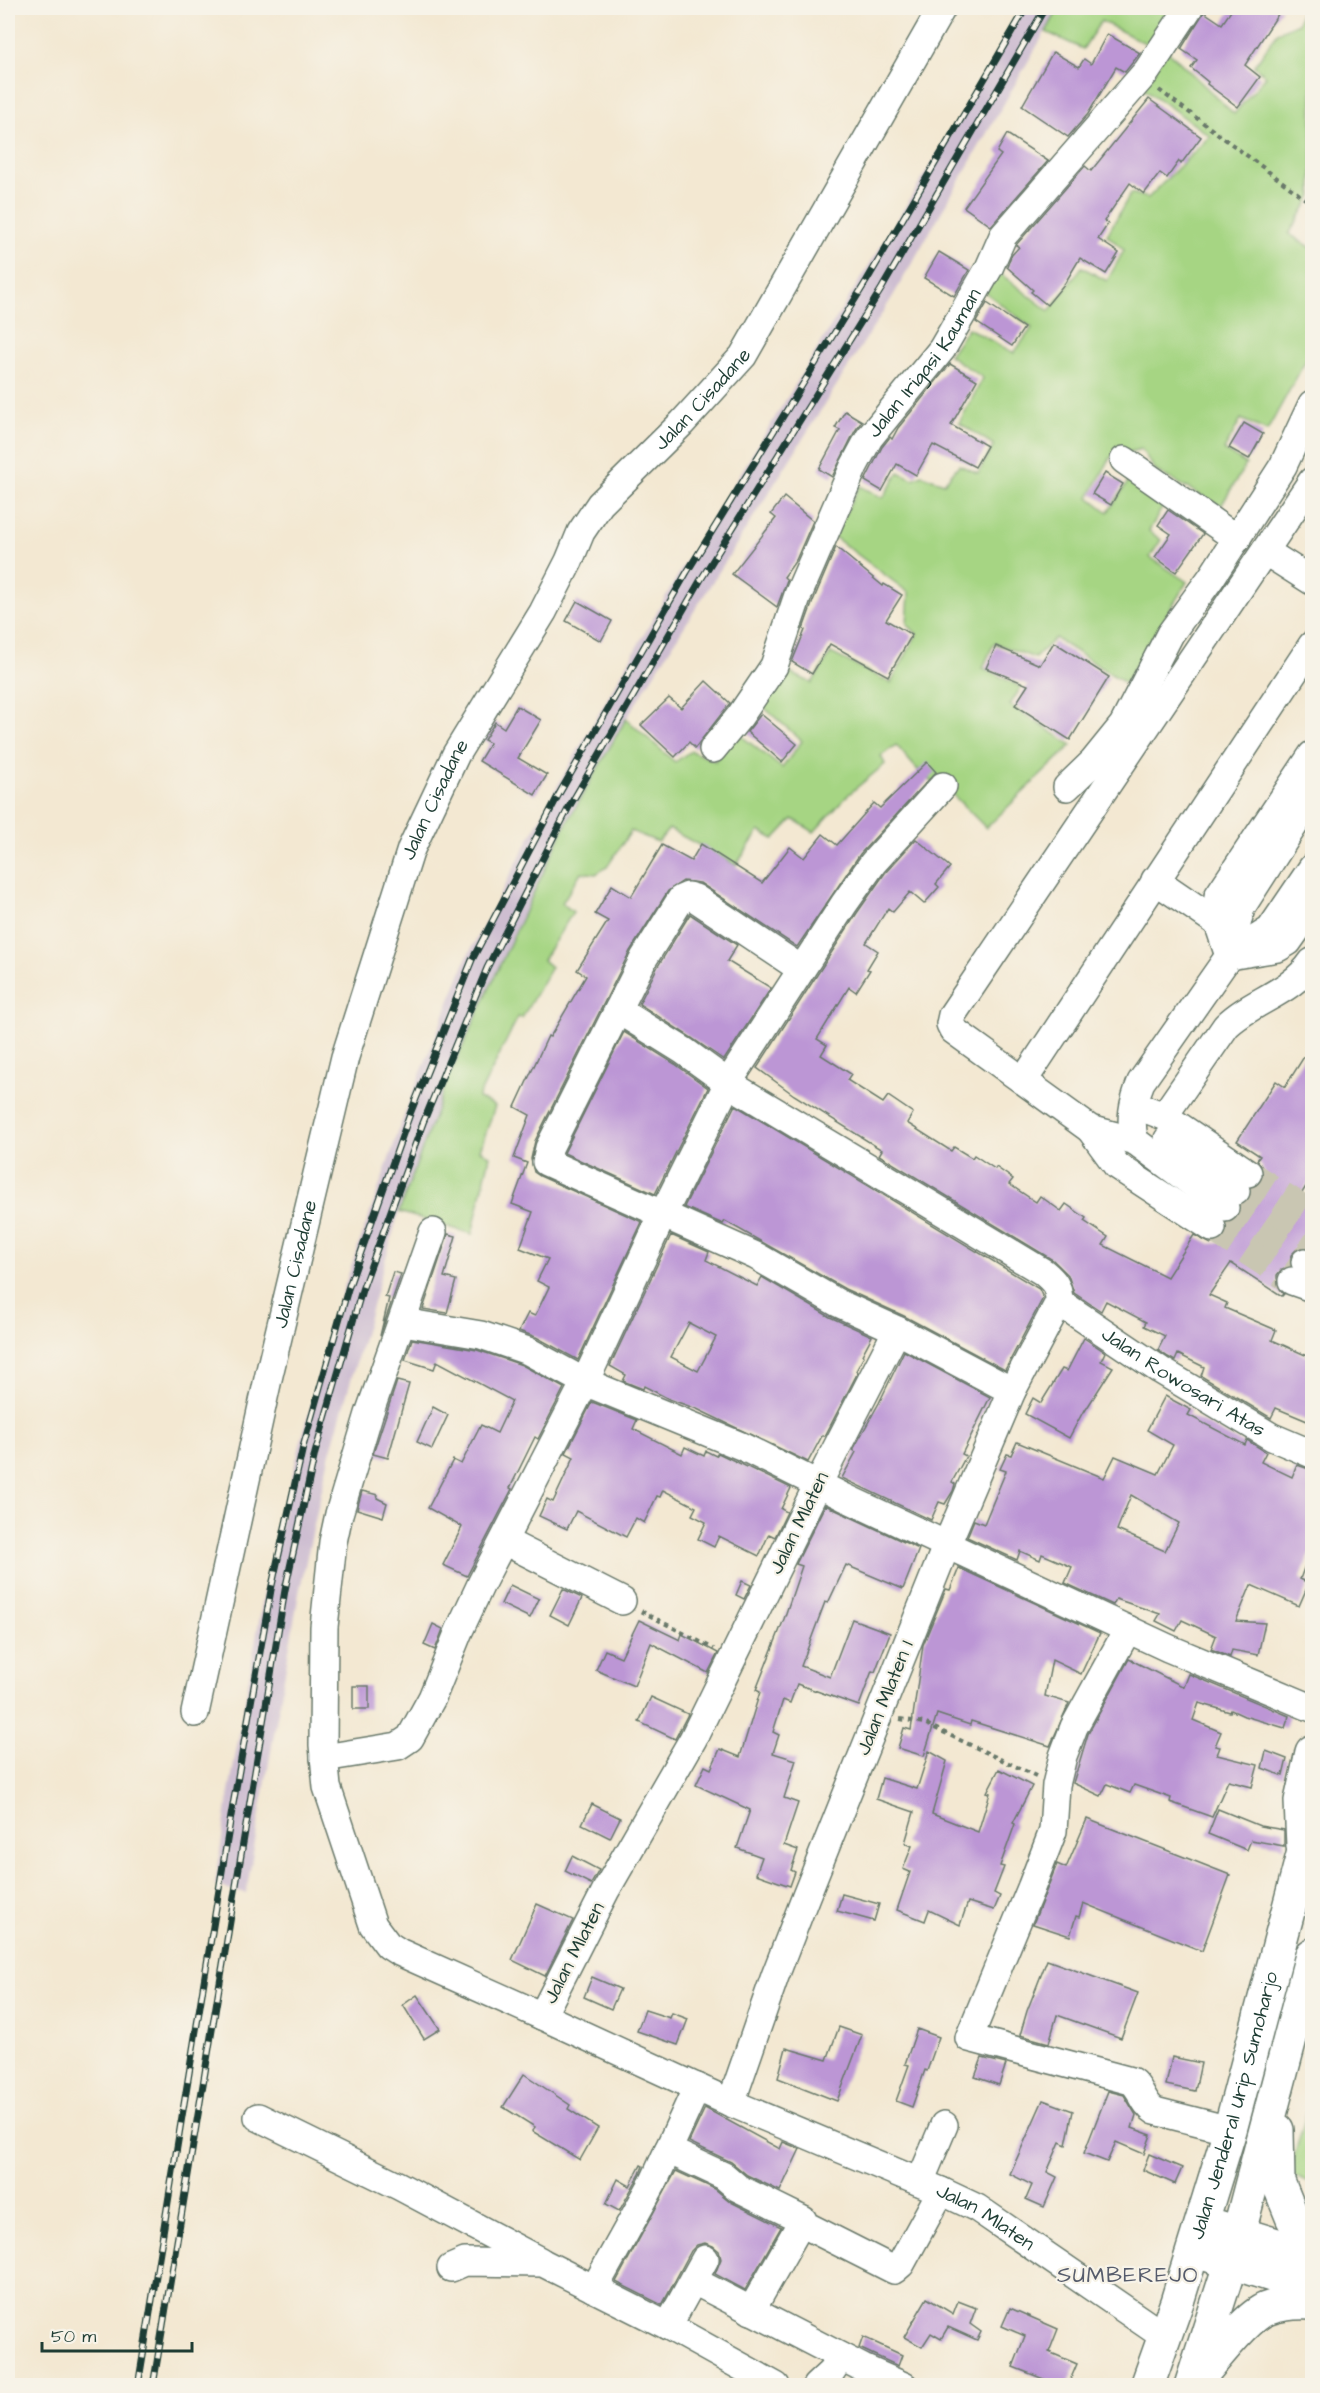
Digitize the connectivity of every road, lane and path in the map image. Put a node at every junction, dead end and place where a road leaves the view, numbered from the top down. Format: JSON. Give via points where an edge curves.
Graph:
{"nodes":[{"id":1,"x":942,"y":8,"type":"edge"},
{"id":2,"x":1189,"y":8,"type":"edge"},
{"id":3,"x":1141,"y":78,"type":"junction"},
{"id":4,"x":1312,"y":204,"type":"edge"},
{"id":5,"x":1312,"y":404,"type":"edge"},
{"id":6,"x":1124,"y":460,"type":"dead end"},
{"id":7,"x":1312,"y":481,"type":"edge"},
{"id":8,"x":1237,"y":539,"type":"junction"},
{"id":9,"x":1266,"y":552,"type":"junction"},
{"id":10,"x":1312,"y":581,"type":"edge"},
{"id":11,"x":1312,"y":645,"type":"edge"},
{"id":12,"x":713,"y":749,"type":"dead end"},
{"id":13,"x":1312,"y":754,"type":"edge"},
{"id":14,"x":943,"y":786,"type":"dead end"},
{"id":15,"x":1067,"y":787,"type":"dead end"},
{"id":16,"x":1312,"y":797,"type":"edge"},
{"id":17,"x":1312,"y":831,"type":"edge"},
{"id":18,"x":1312,"y":868,"type":"edge"},
{"id":19,"x":1155,"y":880,"type":"junction"},
{"id":20,"x":1312,"y":908,"type":"edge"},
{"id":21,"x":1218,"y":923,"type":"junction"},
{"id":22,"x":1229,"y":956,"type":"junction"},
{"id":23,"x":1312,"y":962,"type":"edge"},
{"id":24,"x":801,"y":969,"type":"junction"},
{"id":25,"x":618,"y":1010,"type":"junction"},
{"id":26,"x":1024,"y":1080,"type":"junction"},
{"id":27,"x":728,"y":1083,"type":"junction"},
{"id":28,"x":1164,"y":1116,"type":"junction"},
{"id":29,"x":1133,"y":1124,"type":"junction"},
{"id":30,"x":1090,"y":1129,"type":"junction"},
{"id":31,"x":1230,"y":1200,"type":"junction"},
{"id":32,"x":663,"y":1214,"type":"junction"},
{"id":33,"x":433,"y":1232,"type":"dead end"},
{"id":34,"x":1059,"y":1302,"type":"junction"},
{"id":35,"x":403,"y":1322,"type":"junction"},
{"id":36,"x":897,"y":1330,"type":"junction"},
{"id":37,"x":585,"y":1382,"type":"junction"},
{"id":38,"x":1012,"y":1391,"type":"junction"},
{"id":39,"x":1312,"y":1454,"type":"edge"},
{"id":40,"x":818,"y":1484,"type":"junction"},
{"id":41,"x":504,"y":1541,"type":"junction"},
{"id":42,"x":947,"y":1544,"type":"junction"},
{"id":43,"x":622,"y":1601,"type":"joint"},
{"id":44,"x":1128,"y":1629,"type":"junction"},
{"id":45,"x":733,"y":1658,"type":"junction"},
{"id":46,"x":1312,"y":1708,"type":"edge"},
{"id":47,"x":195,"y":1713,"type":"dead end"},
{"id":48,"x":878,"y":1715,"type":"junction"},
{"id":49,"x":1312,"y":1752,"type":"edge"},
{"id":50,"x":324,"y":1758,"type":"junction"},
{"id":51,"x":1056,"y":1785,"type":"junction"},
{"id":52,"x":1308,"y":1836,"type":"edge"},
{"id":53,"x":1312,"y":1955,"type":"edge"},
{"id":54,"x":542,"y":2016,"type":"junction"},
{"id":55,"x":697,"y":2087,"type":"junction"},
{"id":56,"x":1276,"y":2092,"type":"junction"},
{"id":57,"x":731,"y":2103,"type":"junction"},
{"id":58,"x":258,"y":2117,"type":"dead end"},
{"id":59,"x":944,"y":2125,"type":"dead end"},
{"id":60,"x":1230,"y":2130,"type":"junction"},
{"id":61,"x":668,"y":2150,"type":"junction"},
{"id":62,"x":930,"y":2187,"type":"junction"},
{"id":63,"x":801,"y":2223,"type":"junction"},
{"id":64,"x":1198,"y":2236,"type":"junction"},
{"id":65,"x":1312,"y":2236,"type":"edge"},
{"id":66,"x":1235,"y":2248,"type":"junction"},
{"id":67,"x":1312,"y":2256,"type":"edge"},
{"id":68,"x":543,"y":2263,"type":"junction"},
{"id":69,"x":452,"y":2268,"type":"dead end"},
{"id":70,"x":1312,"y":2288,"type":"edge"},
{"id":71,"x":594,"y":2289,"type":"junction"},
{"id":72,"x":1312,"y":2303,"type":"edge"},
{"id":73,"x":751,"y":2311,"type":"junction"},
{"id":74,"x":668,"y":2325,"type":"junction"},
{"id":75,"x":1165,"y":2337,"type":"junction"},
{"id":76,"x":841,"y":2357,"type":"junction"},
{"id":77,"x":819,"y":2383,"type":"edge"},
{"id":78,"x":776,"y":2385,"type":"edge"},
{"id":79,"x":904,"y":2385,"type":"edge"},
{"id":80,"x":1147,"y":2385,"type":"edge"},
{"id":81,"x":1191,"y":2385,"type":"edge"}],
"edges":[{"from":1,"to":47,"type":"street","name":"Jalan Cisadane","via":[[743,356],[600,504],[581,532],[543,612],[456,754],[411,849],[345,1057],[268,1379]]},
{"from":2,"to":3,"type":"street","name":"Jalan Irigasi Kauman"},
{"from":3,"to":4,"type":"path"},
{"from":3,"to":12,"type":"street","name":"Jalan Irigasi Kauman","via":[[1003,236],[942,350],[869,438],[807,575],[774,666]]},
{"from":5,"to":8,"type":"street","via":[[1283,466]]},
{"from":6,"to":8,"type":"street"},
{"from":7,"to":9,"type":"street"},
{"from":8,"to":15,"type":"street","via":[[1170,634],[1123,725]]},
{"from":9,"to":10,"type":"street"},
{"from":9,"to":26,"type":"street","via":[[952,1015],[953,1030]]},
{"from":11,"to":19,"type":"street"},
{"from":13,"to":21,"type":"street","via":[[1218,896]]},
{"from":14,"to":24,"type":"street","via":[[873,863]]},
{"from":16,"to":22,"type":"street","via":[[1241,908]]},
{"from":17,"to":22,"type":"street"},
{"from":18,"to":22,"type":"street","via":[[1270,930]]},
{"from":19,"to":21,"type":"street"},
{"from":19,"to":26,"type":"street"},
{"from":20,"to":22,"type":"street","via":[[1288,942],[1278,948]]},
{"from":21,"to":22,"type":"street"},
{"from":22,"to":29,"type":"street","via":[[1141,1082]]},
{"from":23,"to":28,"type":"street","via":[[1296,981],[1236,1016],[1226,1026]]},
{"from":24,"to":25,"type":"street","via":[[688,896],[681,898],[663,925]]},
{"from":24,"to":27,"type":"street"},
{"from":25,"to":27,"type":"street"},
{"from":25,"to":32,"type":"street","via":[[549,1148],[546,1162]]},
{"from":26,"to":30,"type":"street"},
{"from":27,"to":32,"type":"street"},
{"from":27,"to":34,"type":"street","via":[[1043,1272],[1055,1282]]},
{"from":28,"to":29,"type":"street","via":[[1157,1112]]},
{"from":28,"to":31,"type":"street"},
{"from":29,"to":30,"type":"street"},
{"from":29,"to":31,"type":"street"},
{"from":30,"to":31,"type":"street","via":[[1117,1166]]},
{"from":32,"to":36,"type":"street","via":[[756,1256],[838,1303]]},
{"from":32,"to":37,"type":"street"},
{"from":33,"to":35,"type":"street"},
{"from":34,"to":38,"type":"street","name":"Jalan Mlaten 1"},
{"from":34,"to":39,"type":"street","name":"Jalan Rowosari Atas","via":[[1170,1376],[1272,1437]]},
{"from":35,"to":37,"type":"street","via":[[481,1335],[528,1351]]},
{"from":35,"to":50,"type":"street","via":[[369,1414],[333,1542],[324,1627]]},
{"from":36,"to":38,"type":"street"},
{"from":36,"to":40,"type":"street","name":"Jalan Mlaten"},
{"from":37,"to":40,"type":"street","via":[[741,1446]]},
{"from":37,"to":41,"type":"street"},
{"from":38,"to":42,"type":"street","name":"Jalan Mlaten 1"},
{"from":40,"to":42,"type":"street"},
{"from":40,"to":45,"type":"street","name":"Jalan Mlaten"},
{"from":41,"to":43,"type":"street"},
{"from":41,"to":50,"type":"street","via":[[410,1738],[398,1746]]},
{"from":42,"to":44,"type":"street"},
{"from":42,"to":48,"type":"street","name":"Jalan Mlaten 1"},
{"from":43,"to":45,"type":"path"},
{"from":44,"to":46,"type":"street"},
{"from":44,"to":51,"type":"street","via":[[1074,1727]]},
{"from":45,"to":54,"type":"street","name":"Jalan Mlaten"},
{"from":48,"to":51,"type":"path","via":[[924,1723]]},
{"from":48,"to":57,"type":"street","name":"Jalan Mlaten 1","via":[[775,1976]]},
{"from":49,"to":52,"type":"highway","name":"Jalan Jenderal Urip Sumoharjo","via":[[1301,1801]]},
{"from":50,"to":54,"type":"street","via":[[327,1787],[359,1890],[373,1925],[388,1945]]},
{"from":51,"to":60,"type":"street","via":[[1053,1831],[969,2038],[1131,2081],[1155,2111]]},
{"from":52,"to":60,"type":"highway","name":"Jalan Jenderal Urip Sumoharjo"},
{"from":53,"to":56,"type":"highway","name":"Jalan Jenderal Urip Sumoharjo"},
{"from":54,"to":55,"type":"street","name":"Jalan Mlaten"},
{"from":55,"to":57,"type":"street","name":"Jalan Mlaten"},
{"from":55,"to":61,"type":"street"},
{"from":56,"to":65,"type":"highway","via":[[1278,2182],[1293,2219]]},
{"from":56,"to":66,"type":"highway","name":"Jalan Jenderal Urip Sumoharjo"},
{"from":57,"to":62,"type":"street","name":"Jalan Mlaten"},
{"from":58,"to":68,"type":"street"},
{"from":59,"to":62,"type":"street"},
{"from":60,"to":64,"type":"highway","name":"Jalan Jenderal Urip Sumoharjo"},
{"from":61,"to":63,"type":"street","via":[[724,2176],[738,2188],[803,2220]]},
{"from":61,"to":71,"type":"street"},
{"from":62,"to":63,"type":"street","via":[[901,2264],[894,2271]]},
{"from":62,"to":75,"type":"street","name":"Jalan Mlaten","via":[[1004,2225]]},
{"from":63,"to":73,"type":"street"},
{"from":64,"to":66,"type":"highway"},
{"from":64,"to":75,"type":"highway","name":"Jalan Jenderal Urip Sumoharjo"},
{"from":66,"to":67,"type":"highway"},
{"from":66,"to":70,"type":"highway"},
{"from":66,"to":81,"type":"highway","name":"Jalan Jenderal Urip Sumoharjo"},
{"from":68,"to":69,"type":"street","via":[[465,2262]]},
{"from":68,"to":71,"type":"street"},
{"from":71,"to":74,"type":"street"},
{"from":72,"to":81,"type":"highway","via":[[1291,2302],[1264,2310],[1242,2327]]},
{"from":73,"to":74,"type":"street","via":[[700,2270]]},
{"from":73,"to":76,"type":"street"},
{"from":74,"to":78,"type":"street"},
{"from":75,"to":80,"type":"highway","name":"Jalan Jenderal Urip Sumoharjo"},
{"from":76,"to":77,"type":"street"},
{"from":76,"to":79,"type":"street"}]}
